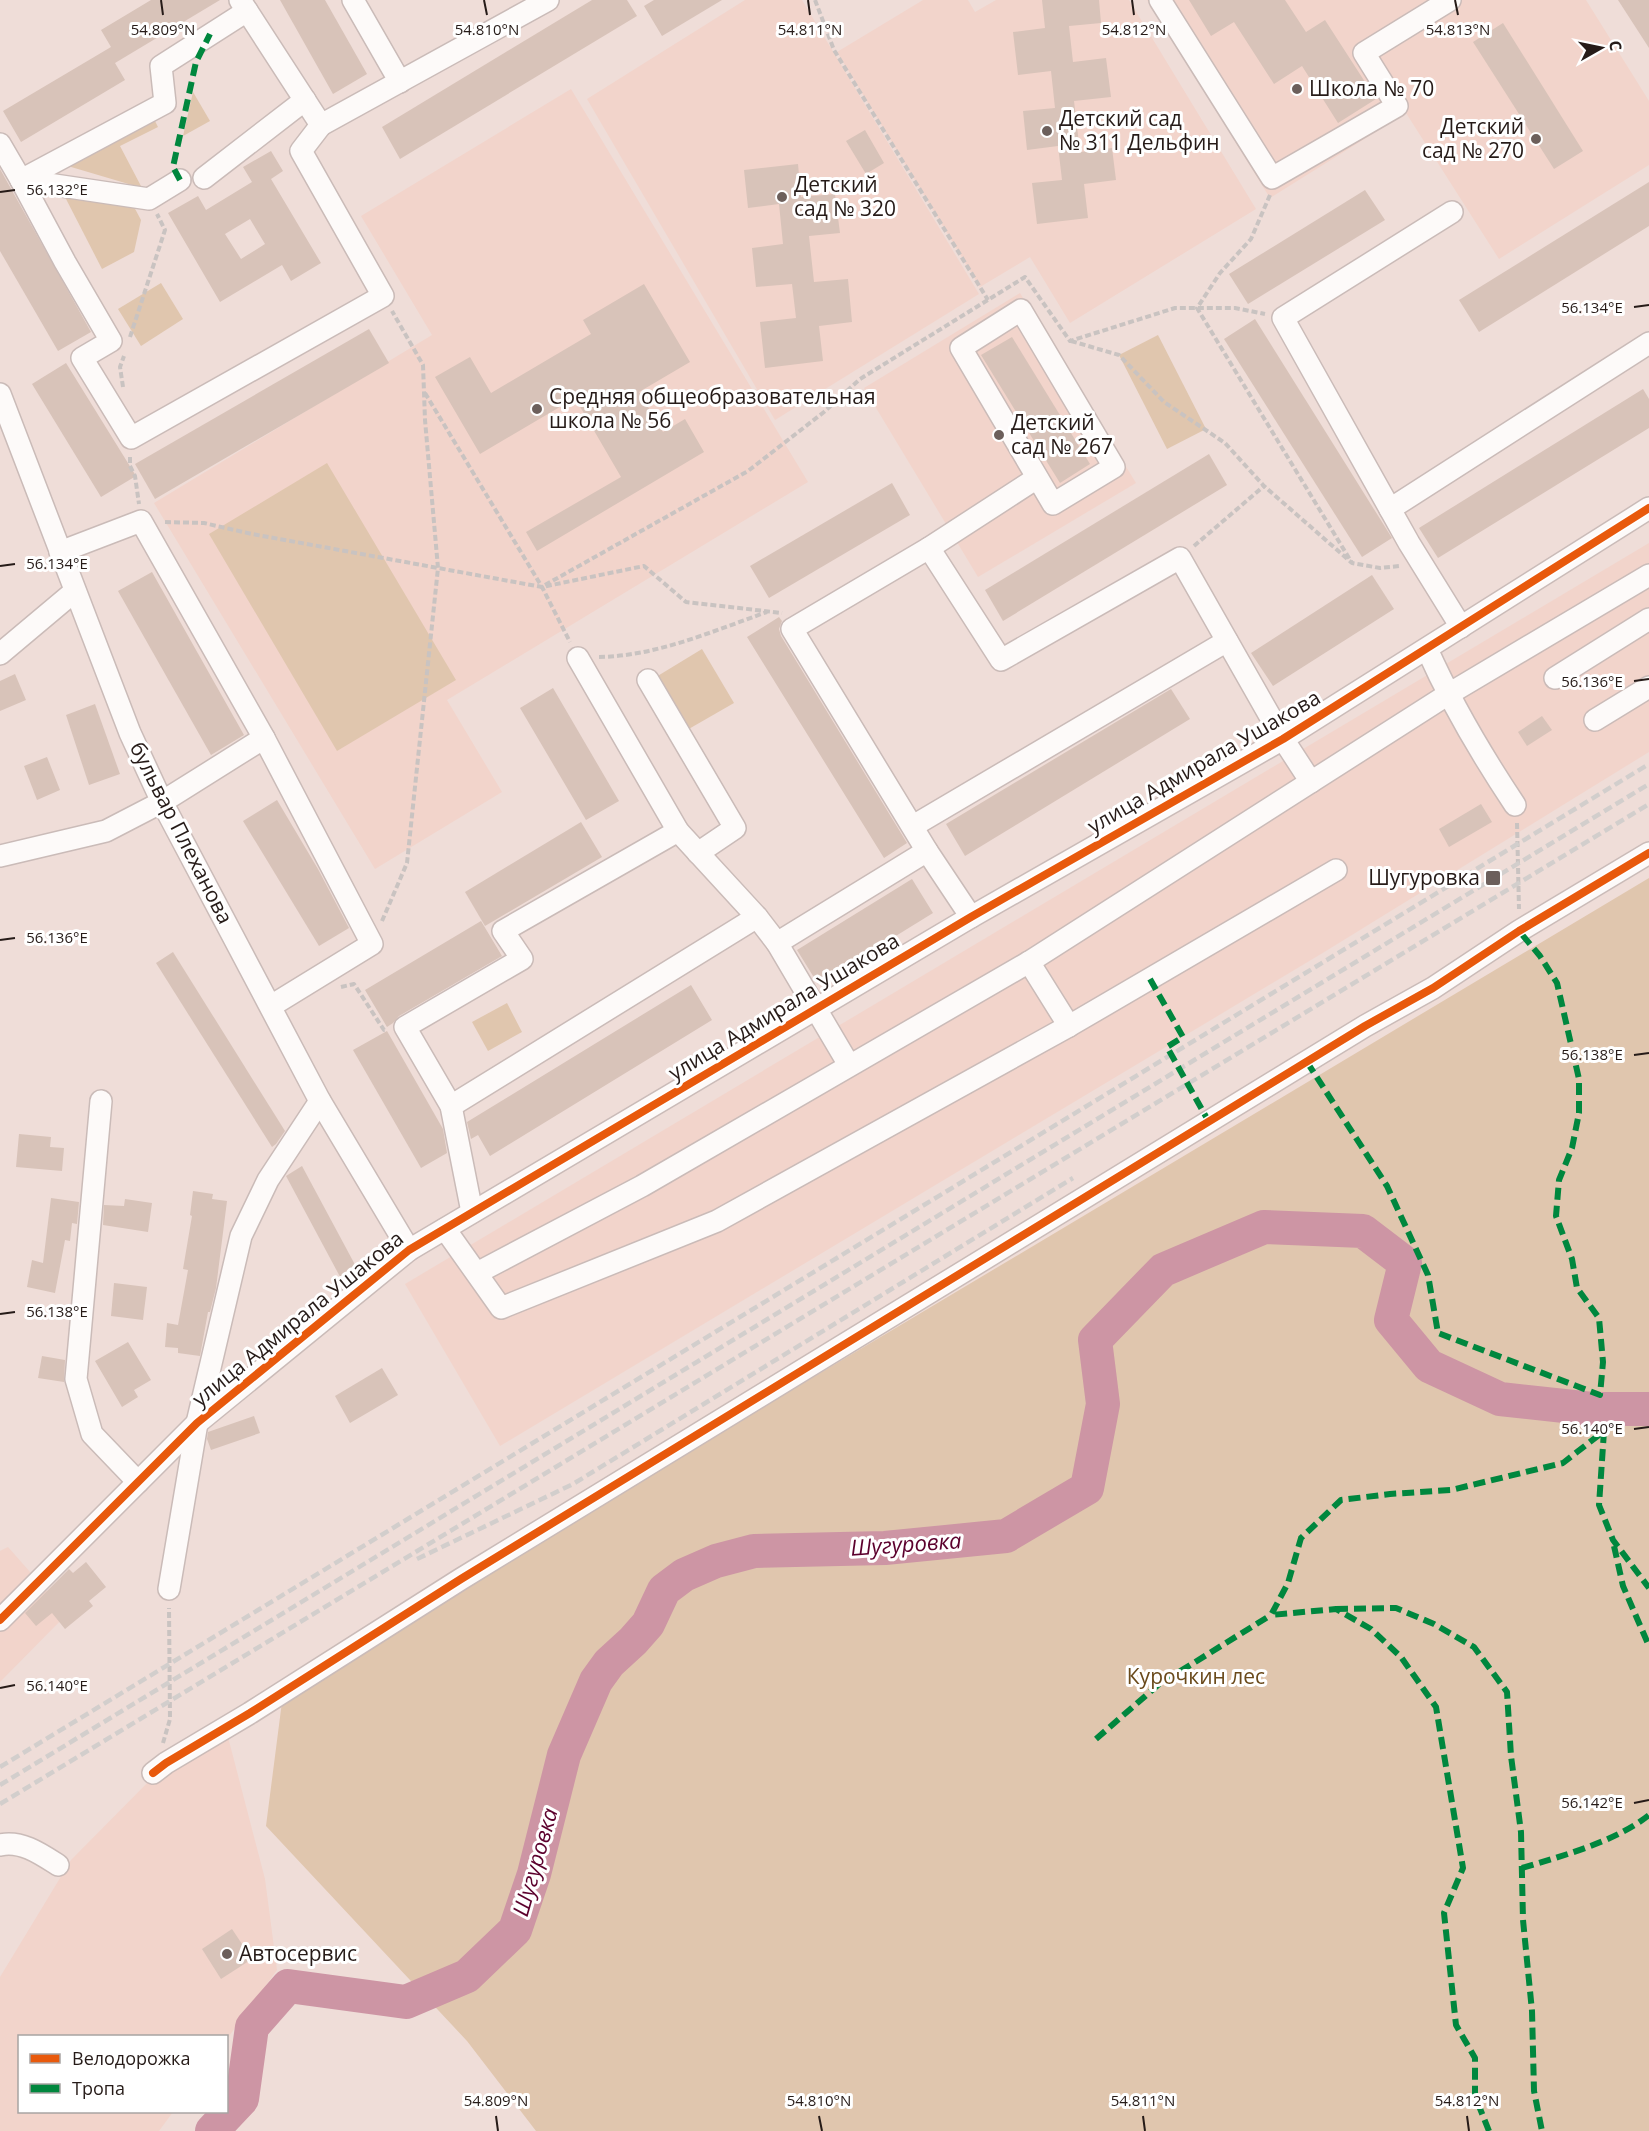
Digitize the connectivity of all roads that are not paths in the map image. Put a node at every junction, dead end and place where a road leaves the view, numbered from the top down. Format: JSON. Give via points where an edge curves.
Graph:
{"nodes":[{"id":1,"x":353,"y":0,"type":"edge"},
{"id":2,"x":548,"y":0,"type":"edge"},
{"id":3,"x":1160,"y":0,"type":"edge"},
{"id":4,"x":1450,"y":0,"type":"edge"},
{"id":5,"x":244,"y":6,"type":"edge"},
{"id":6,"x":400,"y":82,"type":"junction"},
{"id":7,"x":305,"y":100,"type":"junction"},
{"id":8,"x":321,"y":125,"type":"junction"},
{"id":9,"x":0,"y":144,"type":"edge"},
{"id":10,"x":204,"y":178,"type":"dead end"},
{"id":11,"x":21,"y":180,"type":"junction"},
{"id":12,"x":180,"y":180,"type":"dead end"},
{"id":13,"x":1452,"y":212,"type":"dead end"},
{"id":14,"x":1649,"y":343,"type":"edge"},
{"id":15,"x":0,"y":394,"type":"edge"},
{"id":16,"x":1037,"y":478,"type":"junction"},
{"id":17,"x":1649,"y":507,"type":"edge"},
{"id":18,"x":1390,"y":508,"type":"junction"},
{"id":19,"x":929,"y":548,"type":"junction"},
{"id":20,"x":60,"y":552,"type":"junction"},
{"id":21,"x":1649,"y":575,"type":"edge"},
{"id":22,"x":75,"y":591,"type":"junction"},
{"id":23,"x":1649,"y":619,"type":"edge"},
{"id":24,"x":1461,"y":627,"type":"junction"},
{"id":25,"x":1227,"y":641,"type":"junction"},
{"id":26,"x":1426,"y":649,"type":"junction"},
{"id":27,"x":0,"y":654,"type":"edge"},
{"id":28,"x":579,"y":658,"type":"road end"},
{"id":29,"x":1555,"y":678,"type":"dead end"},
{"id":30,"x":648,"y":680,"type":"dead end"},
{"id":31,"x":1649,"y":687,"type":"edge"},
{"id":32,"x":1447,"y":695,"type":"junction"},
{"id":33,"x":1595,"y":720,"type":"dead end"},
{"id":34,"x":264,"y":738,"type":"junction"},
{"id":35,"x":1283,"y":739,"type":"junction"},
{"id":36,"x":1311,"y":782,"type":"junction"},
{"id":37,"x":162,"y":801,"type":"junction"},
{"id":38,"x":1515,"y":805,"type":"road end"},
{"id":39,"x":913,"y":826,"type":"junction"},
{"id":40,"x":678,"y":831,"type":"junction"},
{"id":41,"x":927,"y":851,"type":"junction"},
{"id":42,"x":698,"y":853,"type":"junction"},
{"id":43,"x":1649,"y":853,"type":"edge"},
{"id":44,"x":0,"y":856,"type":"edge"},
{"id":45,"x":1336,"y":870,"type":"dead end"},
{"id":46,"x":757,"y":917,"type":"junction"},
{"id":47,"x":971,"y":917,"type":"junction"},
{"id":48,"x":777,"y":943,"type":"junction"},
{"id":49,"x":1029,"y":962,"type":"junction"},
{"id":50,"x":271,"y":1006,"type":"junction"},
{"id":51,"x":817,"y":1007,"type":"junction"},
{"id":52,"x":1068,"y":1026,"type":"junction"},
{"id":53,"x":849,"y":1065,"type":"junction"},
{"id":54,"x":101,"y":1101,"type":"dead end"},
{"id":55,"x":320,"y":1101,"type":"junction"},
{"id":56,"x":451,"y":1106,"type":"junction"},
{"id":57,"x":472,"y":1212,"type":"junction"},
{"id":58,"x":445,"y":1229,"type":"junction"},
{"id":59,"x":409,"y":1250,"type":"junction"},
{"id":60,"x":477,"y":1273,"type":"junction"},
{"id":61,"x":197,"y":1423,"type":"junction"},
{"id":62,"x":138,"y":1482,"type":"junction"},
{"id":63,"x":169,"y":1589,"type":"road end"},
{"id":64,"x":0,"y":1620,"type":"edge"},
{"id":65,"x":160,"y":1768,"type":"road end"},
{"id":66,"x":0,"y":1845,"type":"edge"},
{"id":67,"x":58,"y":1865,"type":"dead end"}],
"edges":[{"from":1,"to":6,"type":"street"},
{"from":2,"to":6,"type":"street"},
{"from":3,"to":4,"type":"street","via":[[1272,178],[1397,106],[1364,53]]},
{"from":5,"to":7,"type":"street"},
{"from":5,"to":11,"type":"street","via":[[161,66],[165,104]]},
{"from":6,"to":8,"type":"street"},
{"from":7,"to":8,"type":"street"},
{"from":7,"to":10,"type":"street"},
{"from":8,"to":11,"type":"street","via":[[301,151],[383,296],[131,438],[82,358],[111,341]]},
{"from":9,"to":11,"type":"street"},
{"from":11,"to":12,"type":"street","via":[[149,199]]},
{"from":13,"to":18,"type":"street","via":[[1283,318]]},
{"from":14,"to":18,"type":"street"},
{"from":15,"to":20,"type":"street","name":"бульвар Плеханова"},
{"from":16,"to":16,"type":"street","via":[[960,348],[1021,310],[1114,467],[1053,504]]},
{"from":16,"to":19,"type":"street"},
{"from":17,"to":24,"type":"street","name":"улица Адмирала Ушакова"},
{"from":18,"to":24,"type":"street"},
{"from":19,"to":25,"type":"street","via":[[1000,660],[1180,558]]},
{"from":19,"to":39,"type":"street","via":[[792,629]]},
{"from":20,"to":22,"type":"street","name":"бульвар Плеханова"},
{"from":20,"to":34,"type":"street","via":[[141,521]]},
{"from":21,"to":32,"type":"street"},
{"from":22,"to":27,"type":"street"},
{"from":22,"to":37,"type":"street","name":"бульвар Плеханова","via":[[130,733]]},
{"from":23,"to":29,"type":"street"},
{"from":24,"to":26,"type":"street","name":"улица Адмирала Ушакова"},
{"from":25,"to":35,"type":"street"},
{"from":25,"to":39,"type":"street"},
{"from":26,"to":32,"type":"street"},
{"from":26,"to":35,"type":"street","name":"улица Адмирала Ушакова"},
{"from":28,"to":40,"type":"street"},
{"from":30,"to":42,"type":"street","via":[[735,828]]},
{"from":31,"to":33,"type":"street"},
{"from":32,"to":36,"type":"street"},
{"from":32,"to":38,"type":"street"},
{"from":34,"to":37,"type":"street"},
{"from":34,"to":50,"type":"street","via":[[372,944]]},
{"from":35,"to":36,"type":"street"},
{"from":35,"to":47,"type":"street","name":"улица Адмирала Ушакова"},
{"from":36,"to":49,"type":"street"},
{"from":37,"to":44,"type":"street","via":[[106,831]]},
{"from":37,"to":50,"type":"street","name":"бульвар Плеханова"},
{"from":39,"to":41,"type":"street"},
{"from":40,"to":42,"type":"street"},
{"from":40,"to":56,"type":"street","via":[[503,932],[522,960],[405,1028]]},
{"from":41,"to":47,"type":"street"},
{"from":41,"to":48,"type":"street"},
{"from":42,"to":46,"type":"street"},
{"from":43,"to":65,"type":"street","via":[[461,1579]]},
{"from":45,"to":52,"type":"street"},
{"from":46,"to":48,"type":"street"},
{"from":46,"to":56,"type":"street"},
{"from":47,"to":51,"type":"street","name":"улица Адмирала Ушакова"},
{"from":48,"to":51,"type":"street"},
{"from":49,"to":52,"type":"street"},
{"from":49,"to":53,"type":"street"},
{"from":50,"to":55,"type":"street","name":"бульвар Плеханова"},
{"from":51,"to":53,"type":"street"},
{"from":51,"to":57,"type":"street","name":"улица Адмирала Ушакова"},
{"from":52,"to":60,"type":"street","via":[[717,1221],[501,1308]]},
{"from":53,"to":60,"type":"street","via":[[642,1186]]},
{"from":54,"to":62,"type":"street","via":[[76,1379],[92,1434]]},
{"from":55,"to":59,"type":"street","name":"бульвар Плеханова"},
{"from":55,"to":61,"type":"street","via":[[268,1180],[241,1236]]},
{"from":56,"to":57,"type":"street"},
{"from":57,"to":58,"type":"street","name":"улица Адмирала Ушакова"},
{"from":58,"to":59,"type":"street","name":"улица Адмирала Ушакова"},
{"from":58,"to":60,"type":"street"},
{"from":59,"to":61,"type":"street","name":"улица Адмирала Ушакова"},
{"from":61,"to":62,"type":"street","name":"улица Адмирала Ушакова"},
{"from":61,"to":63,"type":"street"},
{"from":62,"to":64,"type":"street","name":"улица Адмирала Ушакова"},
{"from":66,"to":67,"type":"street","via":[[23,1845]]}]}
